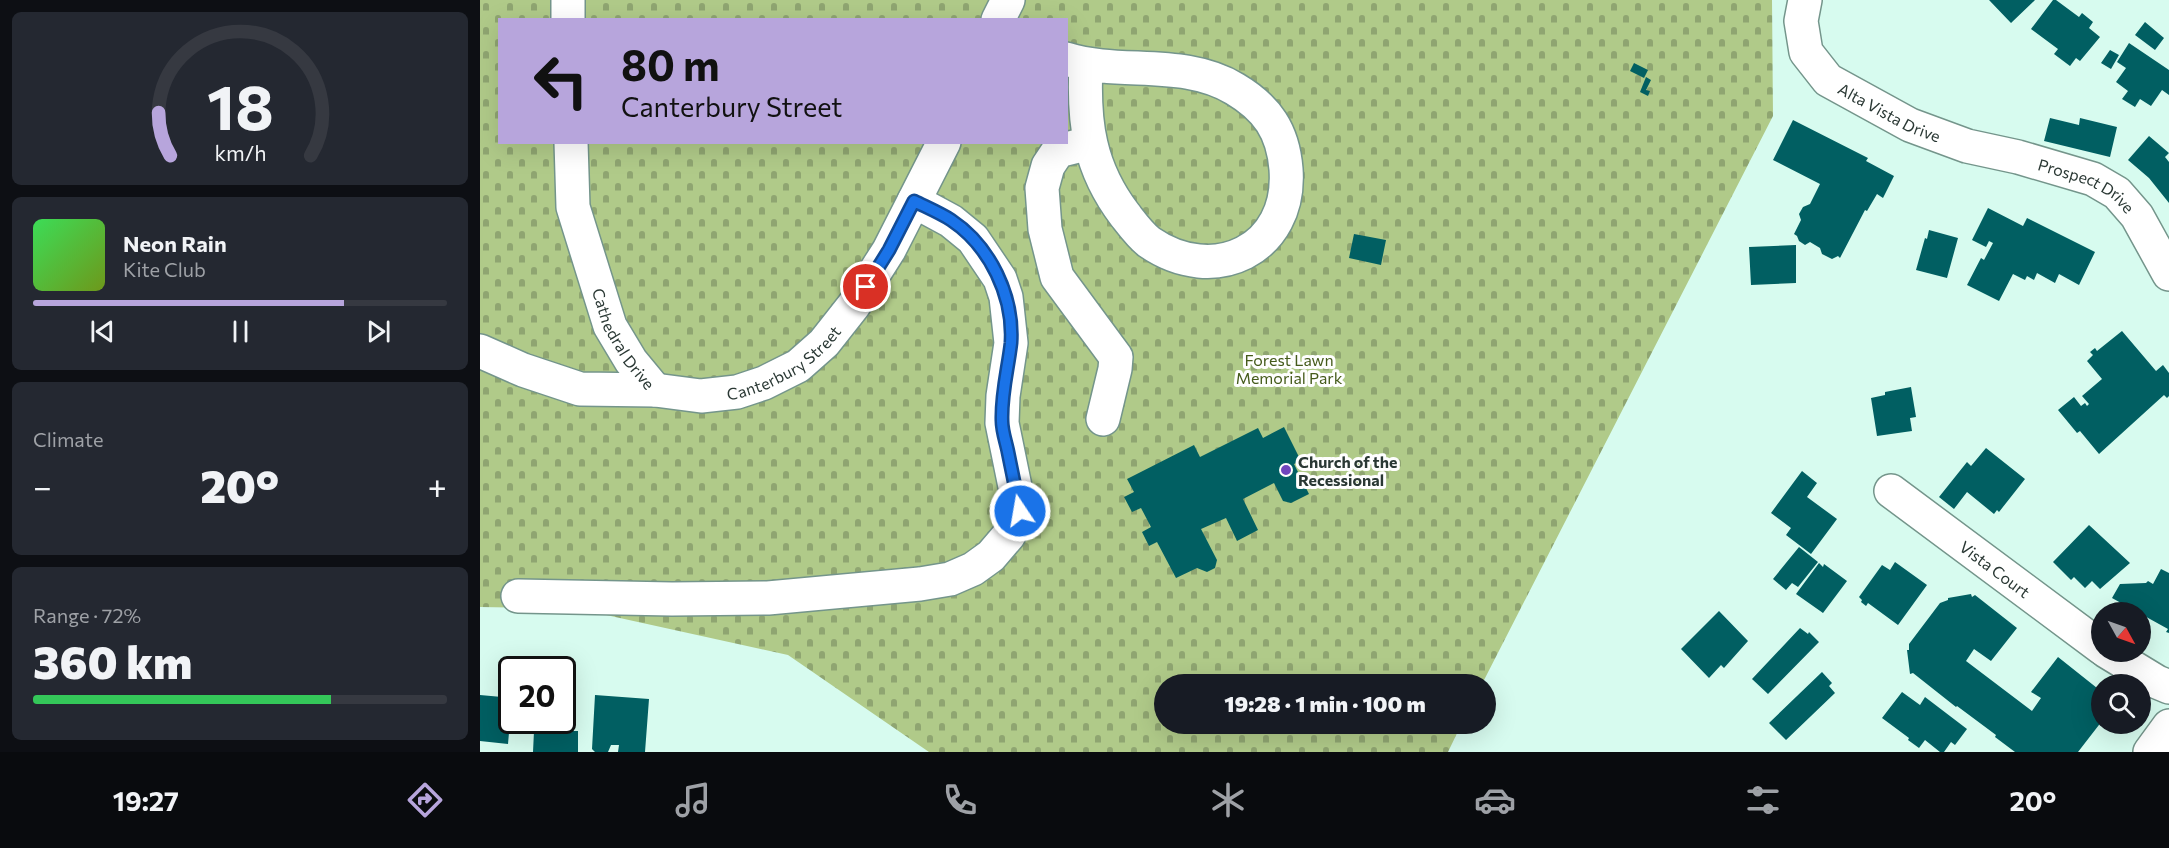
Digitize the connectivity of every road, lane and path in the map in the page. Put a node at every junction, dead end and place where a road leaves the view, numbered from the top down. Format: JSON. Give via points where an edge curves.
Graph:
{"nodes":[{"id":1,"x":568,"y":0,"type":"edge"},
{"id":2,"x":1008,"y":0,"type":"edge"},
{"id":3,"x":1804,"y":0,"type":"edge"},
{"id":4,"x":568,"y":18,"type":"edge"},
{"id":5,"x":999,"y":18,"type":"edge"},
{"id":6,"x":1076,"y":62,"type":"edge"},
{"id":7,"x":1090,"y":143,"type":"junction"},
{"id":8,"x":571,"y":144,"type":"edge"},
{"id":9,"x":943,"y":144,"type":"edge"},
{"id":10,"x":1967,"y":146,"type":"joint"},
{"id":11,"x":914,"y":201,"type":"junction"},
{"id":12,"x":2169,"y":274,"type":"edge"},
{"id":13,"x":480,"y":351,"type":"edge"},
{"id":14,"x":655,"y":390,"type":"junction"},
{"id":15,"x":1103,"y":419,"type":"dead end"},
{"id":16,"x":1890,"y":491,"type":"dead end"},
{"id":17,"x":518,"y":596,"type":"dead end"},
{"id":18,"x":2091,"y":640,"type":"edge"},
{"id":19,"x":2124,"y":662,"type":"edge"},
{"id":20,"x":2169,"y":687,"type":"edge"},
{"id":21,"x":2169,"y":726,"type":"edge"},
{"id":22,"x":2150,"y":752,"type":"edge"}],
"edges":[{"from":1,"to":4,"type":"street"},
{"from":2,"to":5,"type":"street"},
{"from":3,"to":10,"type":"street","name":"Alta Vista Drive","via":[[1801,21],[1806,52],[1828,80],[1910,124]]},
{"from":6,"to":7,"type":"street"},
{"from":6,"to":7,"type":"street","via":[[1164,68],[1204,76],[1242,94],[1270,117],[1280,137],[1287,182],[1284,202],[1263,239],[1243,254],[1216,262],[1191,260],[1148,241],[1133,225],[1100,175]]},
{"from":7,"to":15,"type":"street","via":[[1058,151],[1048,166],[1042,188],[1045,229],[1057,277],[1116,357]]},
{"from":8,"to":14,"type":"street","name":"Cathedral Drive","via":[[573,207],[610,326]]},
{"from":9,"to":11,"type":"street","name":"Canterbury Street"},
{"from":10,"to":12,"type":"street","name":"Prospect Drive","via":[[2093,179],[2117,194],[2137,216]]},
{"from":11,"to":14,"type":"street","name":"Canterbury Street","via":[[854,305],[824,343],[798,366],[737,392],[700,396]]},
{"from":11,"to":17,"type":"street","via":[[951,220],[973,239],[1000,279],[1006,297],[1011,342],[1002,423],[1020,511],[1009,535],[992,556],[950,579],[768,598]]},
{"from":13,"to":14,"type":"street","name":"Cathedral Drive","via":[[580,389]]},
{"from":16,"to":18,"type":"street","name":"Vista Court"},
{"from":19,"to":20,"type":"street"},
{"from":21,"to":22,"type":"street"}]}
